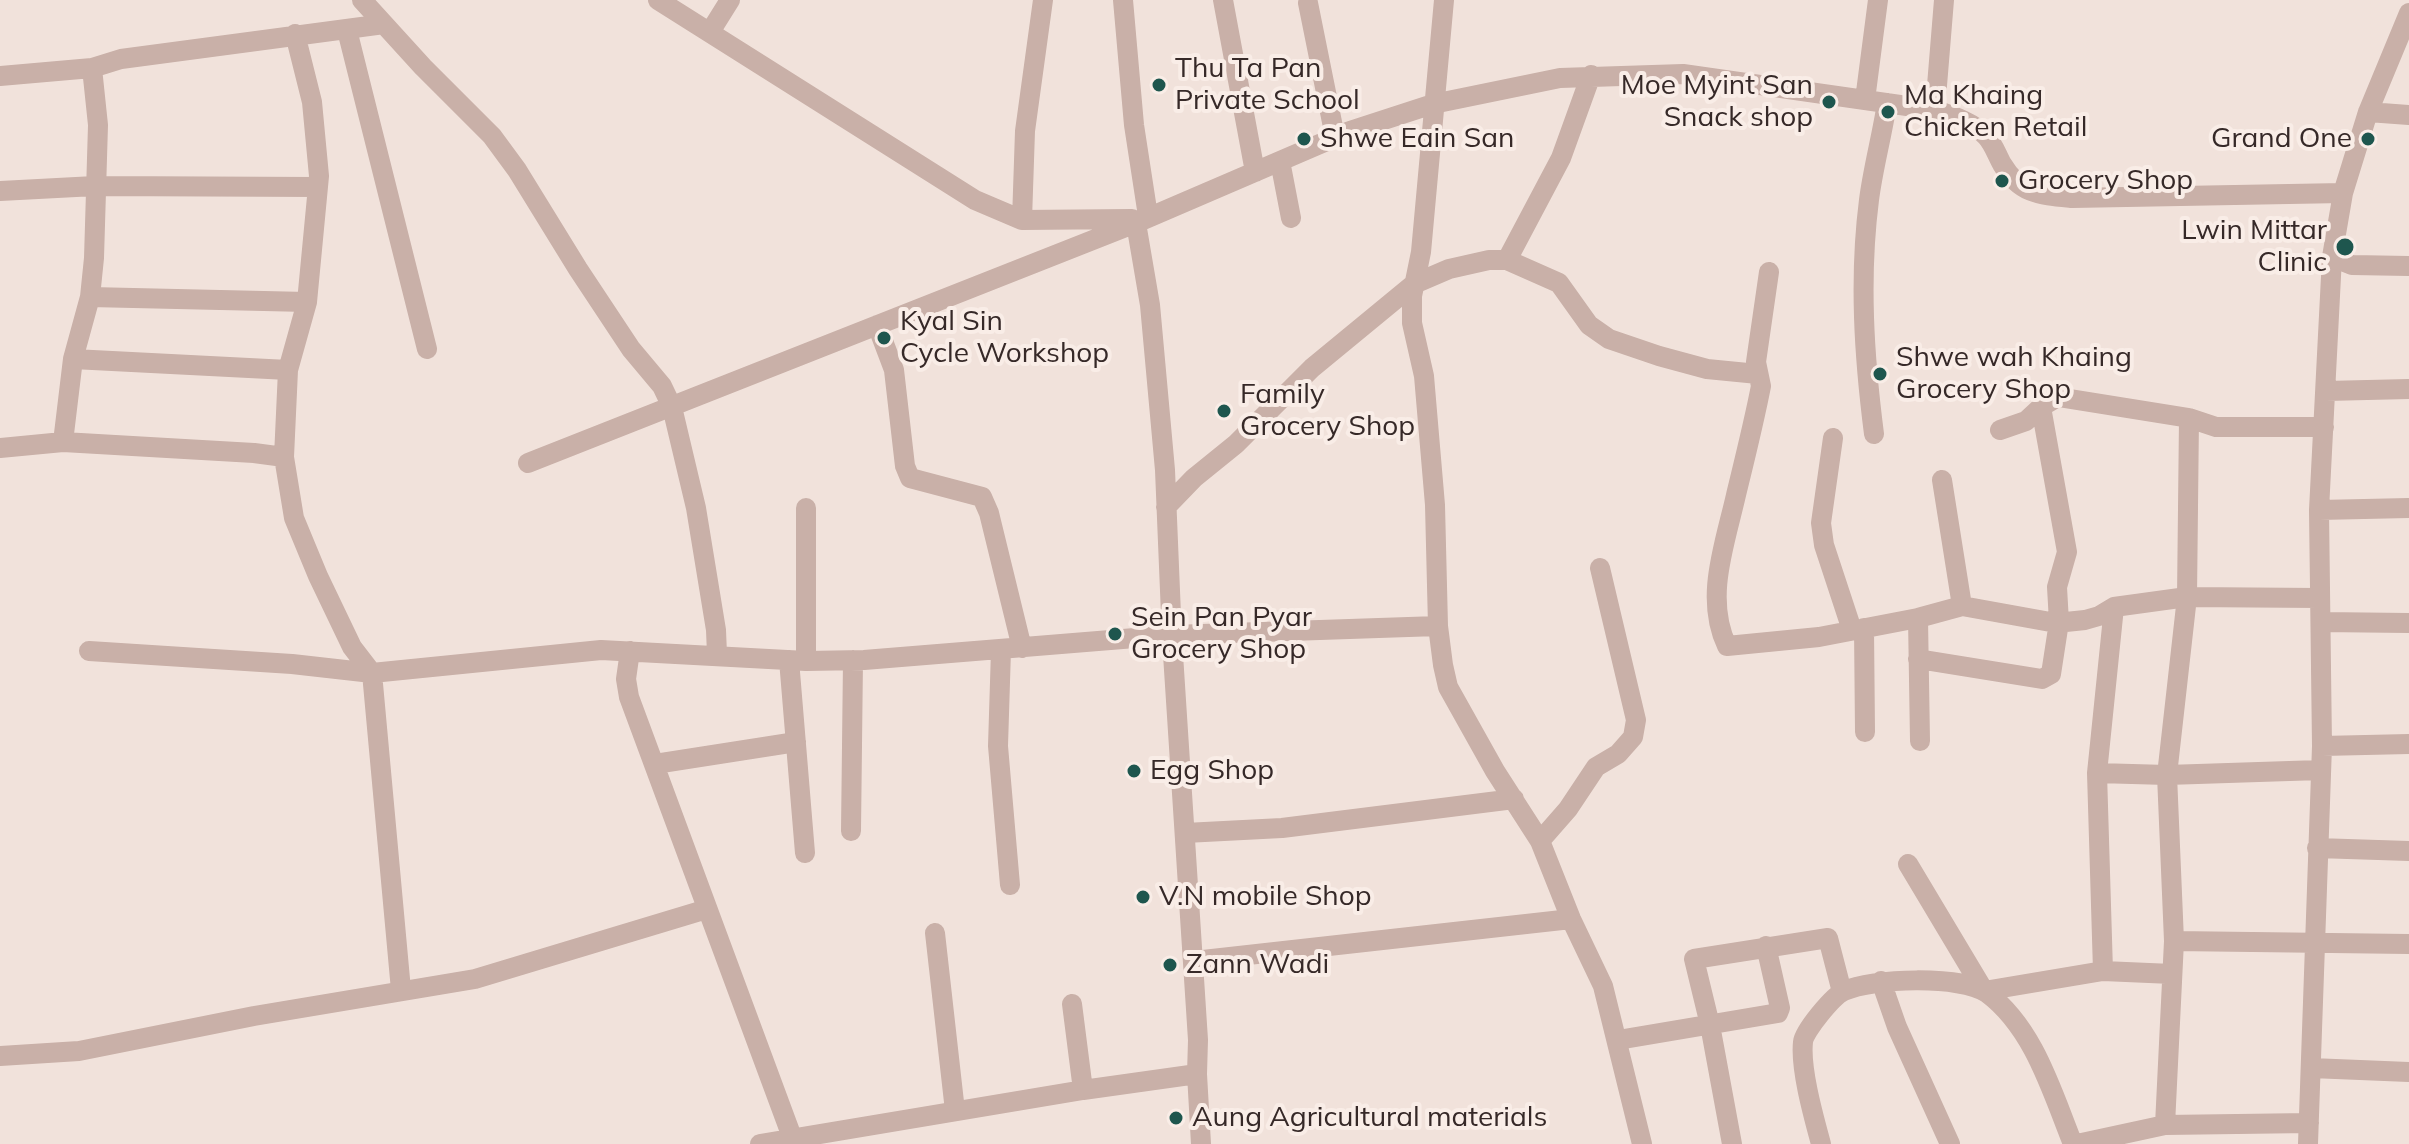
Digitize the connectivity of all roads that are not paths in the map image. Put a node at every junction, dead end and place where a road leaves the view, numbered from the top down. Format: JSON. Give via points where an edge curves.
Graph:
{"nodes":[{"id":1,"x":362,"y":0,"type":"edge"},
{"id":2,"x":658,"y":0,"type":"edge"},
{"id":3,"x":730,"y":0,"type":"edge"},
{"id":4,"x":1043,"y":0,"type":"edge"},
{"id":5,"x":1123,"y":0,"type":"edge"},
{"id":6,"x":1223,"y":0,"type":"edge"},
{"id":7,"x":1444,"y":0,"type":"edge"},
{"id":8,"x":1878,"y":0,"type":"edge"},
{"id":9,"x":1944,"y":0,"type":"edge"},
{"id":10,"x":1308,"y":3,"type":"dead end"},
{"id":11,"x":2409,"y":13,"type":"edge"},
{"id":12,"x":384,"y":24,"type":"junction"},
{"id":13,"x":347,"y":30,"type":"junction"},
{"id":14,"x":710,"y":32,"type":"junction"},
{"id":15,"x":295,"y":34,"type":"junction"},
{"id":16,"x":92,"y":68,"type":"junction"},
{"id":17,"x":1591,"y":75,"type":"junction"},
{"id":18,"x":0,"y":76,"type":"edge"},
{"id":19,"x":1865,"y":100,"type":"junction"},
{"id":20,"x":1887,"y":103,"type":"junction"},
{"id":21,"x":1433,"y":104,"type":"junction"},
{"id":22,"x":1935,"y":110,"type":"junction"},
{"id":23,"x":2368,"y":112,"type":"junction"},
{"id":24,"x":2409,"y":115,"type":"edge"},
{"id":25,"x":1335,"y":137,"type":"junction"},
{"id":26,"x":1280,"y":161,"type":"junction"},
{"id":27,"x":1255,"y":172,"type":"junction"},
{"id":28,"x":95,"y":186,"type":"junction"},
{"id":29,"x":318,"y":187,"type":"junction"},
{"id":30,"x":0,"y":191,"type":"edge"},
{"id":31,"x":2343,"y":193,"type":"junction"},
{"id":32,"x":1291,"y":218,"type":"dead end"},
{"id":33,"x":1142,"y":219,"type":"junction"},
{"id":34,"x":1022,"y":220,"type":"junction"},
{"id":35,"x":2332,"y":257,"type":"junction"},
{"id":36,"x":1507,"y":260,"type":"junction"},
{"id":37,"x":2409,"y":266,"type":"edge"},
{"id":38,"x":1769,"y":272,"type":"dead end"},
{"id":39,"x":1414,"y":284,"type":"junction"},
{"id":40,"x":90,"y":297,"type":"junction"},
{"id":41,"x":307,"y":302,"type":"junction"},
{"id":42,"x":877,"y":325,"type":"junction"},
{"id":43,"x":427,"y":349,"type":"dead end"},
{"id":44,"x":73,"y":359,"type":"junction"},
{"id":45,"x":288,"y":370,"type":"junction"},
{"id":46,"x":1758,"y":374,"type":"junction"},
{"id":47,"x":2409,"y":389,"type":"edge"},
{"id":48,"x":2326,"y":391,"type":"junction"},
{"id":49,"x":672,"y":407,"type":"junction"},
{"id":50,"x":2041,"y":407,"type":"junction"},
{"id":51,"x":2189,"y":418,"type":"junction"},
{"id":52,"x":2324,"y":427,"type":"junction"},
{"id":53,"x":2000,"y":430,"type":"dead end"},
{"id":54,"x":1874,"y":434,"type":"dead end"},
{"id":55,"x":1833,"y":438,"type":"dead end"},
{"id":56,"x":63,"y":442,"type":"junction"},
{"id":57,"x":0,"y":448,"type":"edge"},
{"id":58,"x":284,"y":457,"type":"junction"},
{"id":59,"x":528,"y":463,"type":"dead end"},
{"id":60,"x":1942,"y":480,"type":"dead end"},
{"id":61,"x":1166,"y":507,"type":"junction"},
{"id":62,"x":806,"y":508,"type":"dead end"},
{"id":63,"x":2409,"y":508,"type":"edge"},
{"id":64,"x":2319,"y":510,"type":"junction"},
{"id":65,"x":1600,"y":568,"type":"dead end"},
{"id":66,"x":2187,"y":597,"type":"junction"},
{"id":67,"x":2319,"y":598,"type":"junction"},
{"id":68,"x":1962,"y":606,"type":"junction"},
{"id":69,"x":2114,"y":607,"type":"junction"},
{"id":70,"x":1918,"y":618,"type":"junction"},
{"id":71,"x":2059,"y":622,"type":"junction"},
{"id":72,"x":2321,"y":622,"type":"junction"},
{"id":73,"x":2409,"y":623,"type":"edge"},
{"id":74,"x":1438,"y":626,"type":"junction"},
{"id":75,"x":1858,"y":629,"type":"junction"},
{"id":76,"x":1172,"y":635,"type":"junction"},
{"id":77,"x":1012,"y":649,"type":"junction"},
{"id":78,"x":89,"y":651,"type":"dead end"},
{"id":79,"x":630,"y":651,"type":"junction"},
{"id":80,"x":717,"y":654,"type":"junction"},
{"id":81,"x":1918,"y":659,"type":"junction"},
{"id":82,"x":797,"y":660,"type":"junction"},
{"id":83,"x":853,"y":660,"type":"junction"},
{"id":84,"x":372,"y":673,"type":"junction"},
{"id":85,"x":1865,"y":732,"type":"dead end"},
{"id":86,"x":1920,"y":741,"type":"dead end"},
{"id":87,"x":796,"y":742,"type":"junction"},
{"id":88,"x":2409,"y":744,"type":"edge"},
{"id":89,"x":2322,"y":746,"type":"junction"},
{"id":90,"x":655,"y":764,"type":"junction"},
{"id":91,"x":2320,"y":770,"type":"junction"},
{"id":92,"x":2097,"y":773,"type":"junction"},
{"id":93,"x":2167,"y":775,"type":"junction"},
{"id":94,"x":1514,"y":799,"type":"junction"},
{"id":95,"x":851,"y":831,"type":"dead end"},
{"id":96,"x":1185,"y":833,"type":"junction"},
{"id":97,"x":1540,"y":841,"type":"junction"},
{"id":98,"x":2317,"y":848,"type":"junction"},
{"id":99,"x":2409,"y":851,"type":"edge"},
{"id":100,"x":805,"y":853,"type":"dead end"},
{"id":101,"x":1908,"y":864,"type":"dead end"},
{"id":102,"x":1010,"y":885,"type":"dead end"},
{"id":103,"x":707,"y":909,"type":"junction"},
{"id":104,"x":1571,"y":919,"type":"junction"},
{"id":105,"x":935,"y":933,"type":"dead end"},
{"id":106,"x":2174,"y":941,"type":"junction"},
{"id":107,"x":2314,"y":943,"type":"junction"},
{"id":108,"x":2409,"y":944,"type":"edge"},
{"id":109,"x":1766,"y":946,"type":"junction"},
{"id":110,"x":1194,"y":961,"type":"junction"},
{"id":111,"x":2103,"y":971,"type":"junction"},
{"id":112,"x":2172,"y":974,"type":"junction"},
{"id":113,"x":1881,"y":981,"type":"junction"},
{"id":114,"x":401,"y":990,"type":"junction"},
{"id":115,"x":1984,"y":991,"type":"junction"},
{"id":116,"x":1842,"y":992,"type":"junction"},
{"id":117,"x":1072,"y":1004,"type":"dead end"},
{"id":118,"x":1710,"y":1025,"type":"junction"},
{"id":119,"x":1618,"y":1040,"type":"junction"},
{"id":120,"x":0,"y":1056,"type":"edge"},
{"id":121,"x":2311,"y":1068,"type":"junction"},
{"id":122,"x":2409,"y":1072,"type":"edge"},
{"id":123,"x":1197,"y":1074,"type":"junction"},
{"id":124,"x":1083,"y":1090,"type":"junction"},
{"id":125,"x":955,"y":1111,"type":"junction"},
{"id":126,"x":2309,"y":1123,"type":"junction"},
{"id":127,"x":2165,"y":1125,"type":"junction"},
{"id":128,"x":794,"y":1140,"type":"edge"},
{"id":129,"x":760,"y":1144,"type":"edge"},
{"id":130,"x":1201,"y":1144,"type":"edge"},
{"id":131,"x":1642,"y":1144,"type":"edge"},
{"id":132,"x":1732,"y":1144,"type":"edge"},
{"id":133,"x":1821,"y":1144,"type":"edge"},
{"id":134,"x":1950,"y":1144,"type":"edge"},
{"id":135,"x":2075,"y":1144,"type":"edge"},
{"id":136,"x":2308,"y":1144,"type":"edge"}],
"edges":[{"from":1,"to":12,"type":"street"},
{"from":2,"to":14,"type":"street"},
{"from":3,"to":14,"type":"street"},
{"from":4,"to":34,"type":"street","via":[[1025,131]]},
{"from":5,"to":33,"type":"street"},
{"from":6,"to":27,"type":"street"},
{"from":7,"to":21,"type":"street"},
{"from":8,"to":19,"type":"street"},
{"from":9,"to":22,"type":"street"},
{"from":10,"to":25,"type":"street"},
{"from":11,"to":23,"type":"street"},
{"from":12,"to":13,"type":"street"},
{"from":12,"to":49,"type":"street","via":[[492,136]]},
{"from":13,"to":15,"type":"street"},
{"from":13,"to":43,"type":"street"},
{"from":14,"to":34,"type":"street","via":[[975,200]]},
{"from":15,"to":16,"type":"street","via":[[121,59]]},
{"from":15,"to":29,"type":"street","via":[[312,102]]},
{"from":16,"to":18,"type":"street"},
{"from":16,"to":28,"type":"street","via":[[98,125]]},
{"from":17,"to":19,"type":"street","via":[[1683,74]]},
{"from":17,"to":21,"type":"street"},
{"from":17,"to":36,"type":"street","via":[[1561,158]]},
{"from":19,"to":20,"type":"street"},
{"from":20,"to":22,"type":"street"},
{"from":20,"to":54,"type":"street","via":[[1869,199],[1863,288],[1865,368]]},
{"from":21,"to":25,"type":"street"},
{"from":21,"to":39,"type":"street"},
{"from":22,"to":31,"type":"street","via":[[1963,119],[1986,136],[2011,178],[2027,191],[2046,195]]},
{"from":23,"to":24,"type":"street"},
{"from":23,"to":31,"type":"street"},
{"from":25,"to":26,"type":"street"},
{"from":26,"to":27,"type":"street"},
{"from":26,"to":32,"type":"street"},
{"from":27,"to":33,"type":"street"},
{"from":28,"to":29,"type":"street"},
{"from":28,"to":30,"type":"street"},
{"from":28,"to":40,"type":"street"},
{"from":29,"to":41,"type":"street"},
{"from":31,"to":35,"type":"street"},
{"from":33,"to":34,"type":"street"},
{"from":33,"to":42,"type":"street"},
{"from":33,"to":61,"type":"street"},
{"from":35,"to":37,"type":"street","via":[[2352,265]]},
{"from":35,"to":48,"type":"street"},
{"from":36,"to":39,"type":"street","via":[[1449,269]]},
{"from":36,"to":46,"type":"street","via":[[1559,283],[1589,325],[1609,339],[1707,369]]},
{"from":38,"to":46,"type":"street"},
{"from":39,"to":61,"type":"street","via":[[1312,368]]},
{"from":39,"to":74,"type":"street","via":[[1412,323],[1424,376],[1435,505]]},
{"from":40,"to":41,"type":"street"},
{"from":40,"to":44,"type":"street"},
{"from":41,"to":45,"type":"street"},
{"from":42,"to":49,"type":"street"},
{"from":42,"to":77,"type":"street","via":[[894,370],[910,478],[982,497],[989,513]]},
{"from":44,"to":45,"type":"street"},
{"from":44,"to":56,"type":"street"},
{"from":45,"to":58,"type":"street"},
{"from":46,"to":75,"type":"street","via":[[1756,414],[1718,573],[1720,632],[1727,646],[1735,647]]},
{"from":47,"to":48,"type":"street"},
{"from":48,"to":52,"type":"street"},
{"from":49,"to":59,"type":"street"},
{"from":49,"to":80,"type":"street","via":[[696,508]]},
{"from":50,"to":51,"type":"street","via":[[2058,397]]},
{"from":50,"to":53,"type":"street","via":[[2026,421]]},
{"from":50,"to":71,"type":"street","via":[[2067,552],[2057,587]]},
{"from":51,"to":52,"type":"street","via":[[2216,427]]},
{"from":51,"to":66,"type":"street"},
{"from":52,"to":64,"type":"street"},
{"from":55,"to":75,"type":"street","via":[[1821,523],[1824,545]]},
{"from":56,"to":57,"type":"street"},
{"from":56,"to":58,"type":"street"},
{"from":58,"to":84,"type":"street","via":[[300,533],[352,647]]},
{"from":60,"to":68,"type":"street"},
{"from":61,"to":76,"type":"street"},
{"from":62,"to":82,"type":"street"},
{"from":63,"to":64,"type":"street"},
{"from":64,"to":67,"type":"street"},
{"from":65,"to":97,"type":"street","via":[[1636,720],[1633,737],[1596,767]]},
{"from":66,"to":67,"type":"street"},
{"from":66,"to":69,"type":"street"},
{"from":66,"to":93,"type":"street"},
{"from":67,"to":72,"type":"street"},
{"from":68,"to":70,"type":"street"},
{"from":68,"to":71,"type":"street"},
{"from":69,"to":71,"type":"street","via":[[2085,620]]},
{"from":69,"to":92,"type":"street"},
{"from":70,"to":75,"type":"street"},
{"from":70,"to":81,"type":"street"},
{"from":71,"to":81,"type":"street","via":[[2047,678]]},
{"from":72,"to":73,"type":"street"},
{"from":72,"to":89,"type":"street"},
{"from":74,"to":76,"type":"street"},
{"from":74,"to":94,"type":"street","via":[[1448,687]]},
{"from":75,"to":85,"type":"street"},
{"from":76,"to":77,"type":"street"},
{"from":76,"to":96,"type":"street"},
{"from":77,"to":83,"type":"street"},
{"from":77,"to":102,"type":"street","via":[[998,746]]},
{"from":78,"to":84,"type":"street"},
{"from":79,"to":80,"type":"street"},
{"from":79,"to":84,"type":"street"},
{"from":79,"to":90,"type":"street","via":[[629,697]]},
{"from":80,"to":82,"type":"street"},
{"from":81,"to":86,"type":"street"},
{"from":82,"to":83,"type":"street"},
{"from":82,"to":87,"type":"street"},
{"from":83,"to":95,"type":"street"},
{"from":84,"to":114,"type":"street"},
{"from":87,"to":90,"type":"street"},
{"from":87,"to":100,"type":"street"},
{"from":88,"to":89,"type":"street"},
{"from":89,"to":91,"type":"street"},
{"from":90,"to":103,"type":"street"},
{"from":91,"to":93,"type":"street"},
{"from":91,"to":98,"type":"street"},
{"from":92,"to":93,"type":"street"},
{"from":92,"to":111,"type":"street"},
{"from":93,"to":106,"type":"street"},
{"from":94,"to":96,"type":"street","via":[[1282,828]]},
{"from":94,"to":97,"type":"street"},
{"from":96,"to":110,"type":"street"},
{"from":97,"to":104,"type":"street"},
{"from":98,"to":99,"type":"street"},
{"from":98,"to":107,"type":"street"},
{"from":101,"to":115,"type":"street"},
{"from":103,"to":114,"type":"street","via":[[475,979]]},
{"from":103,"to":128,"type":"street"},
{"from":104,"to":110,"type":"street"},
{"from":104,"to":119,"type":"street","via":[[1603,986]]},
{"from":105,"to":125,"type":"street"},
{"from":106,"to":107,"type":"street"},
{"from":106,"to":112,"type":"street"},
{"from":107,"to":108,"type":"street"},
{"from":107,"to":121,"type":"street"},
{"from":109,"to":116,"type":"street","via":[[1828,938]]},
{"from":109,"to":118,"type":"street","via":[[1778,1013]]},
{"from":109,"to":118,"type":"street","via":[[1694,959]]},
{"from":110,"to":123,"type":"street"},
{"from":111,"to":112,"type":"street"},
{"from":111,"to":115,"type":"street"},
{"from":112,"to":127,"type":"street"},
{"from":113,"to":115,"type":"street","via":[[1947,981]]},
{"from":113,"to":116,"type":"street"},
{"from":113,"to":134,"type":"street"},
{"from":114,"to":120,"type":"street","via":[[79,1051]]},
{"from":115,"to":135,"type":"street","via":[[2011,1015],[2038,1058]]},
{"from":116,"to":133,"type":"street","via":[[1803,1041]]},
{"from":117,"to":124,"type":"street"},
{"from":118,"to":119,"type":"street"},
{"from":118,"to":132,"type":"street"},
{"from":119,"to":131,"type":"street"},
{"from":121,"to":122,"type":"street"},
{"from":121,"to":126,"type":"street"},
{"from":123,"to":124,"type":"street"},
{"from":123,"to":130,"type":"street"},
{"from":124,"to":125,"type":"street"},
{"from":125,"to":128,"type":"street"},
{"from":126,"to":127,"type":"street"},
{"from":126,"to":136,"type":"street"},
{"from":127,"to":135,"type":"street"},
{"from":128,"to":129,"type":"street"}]}
